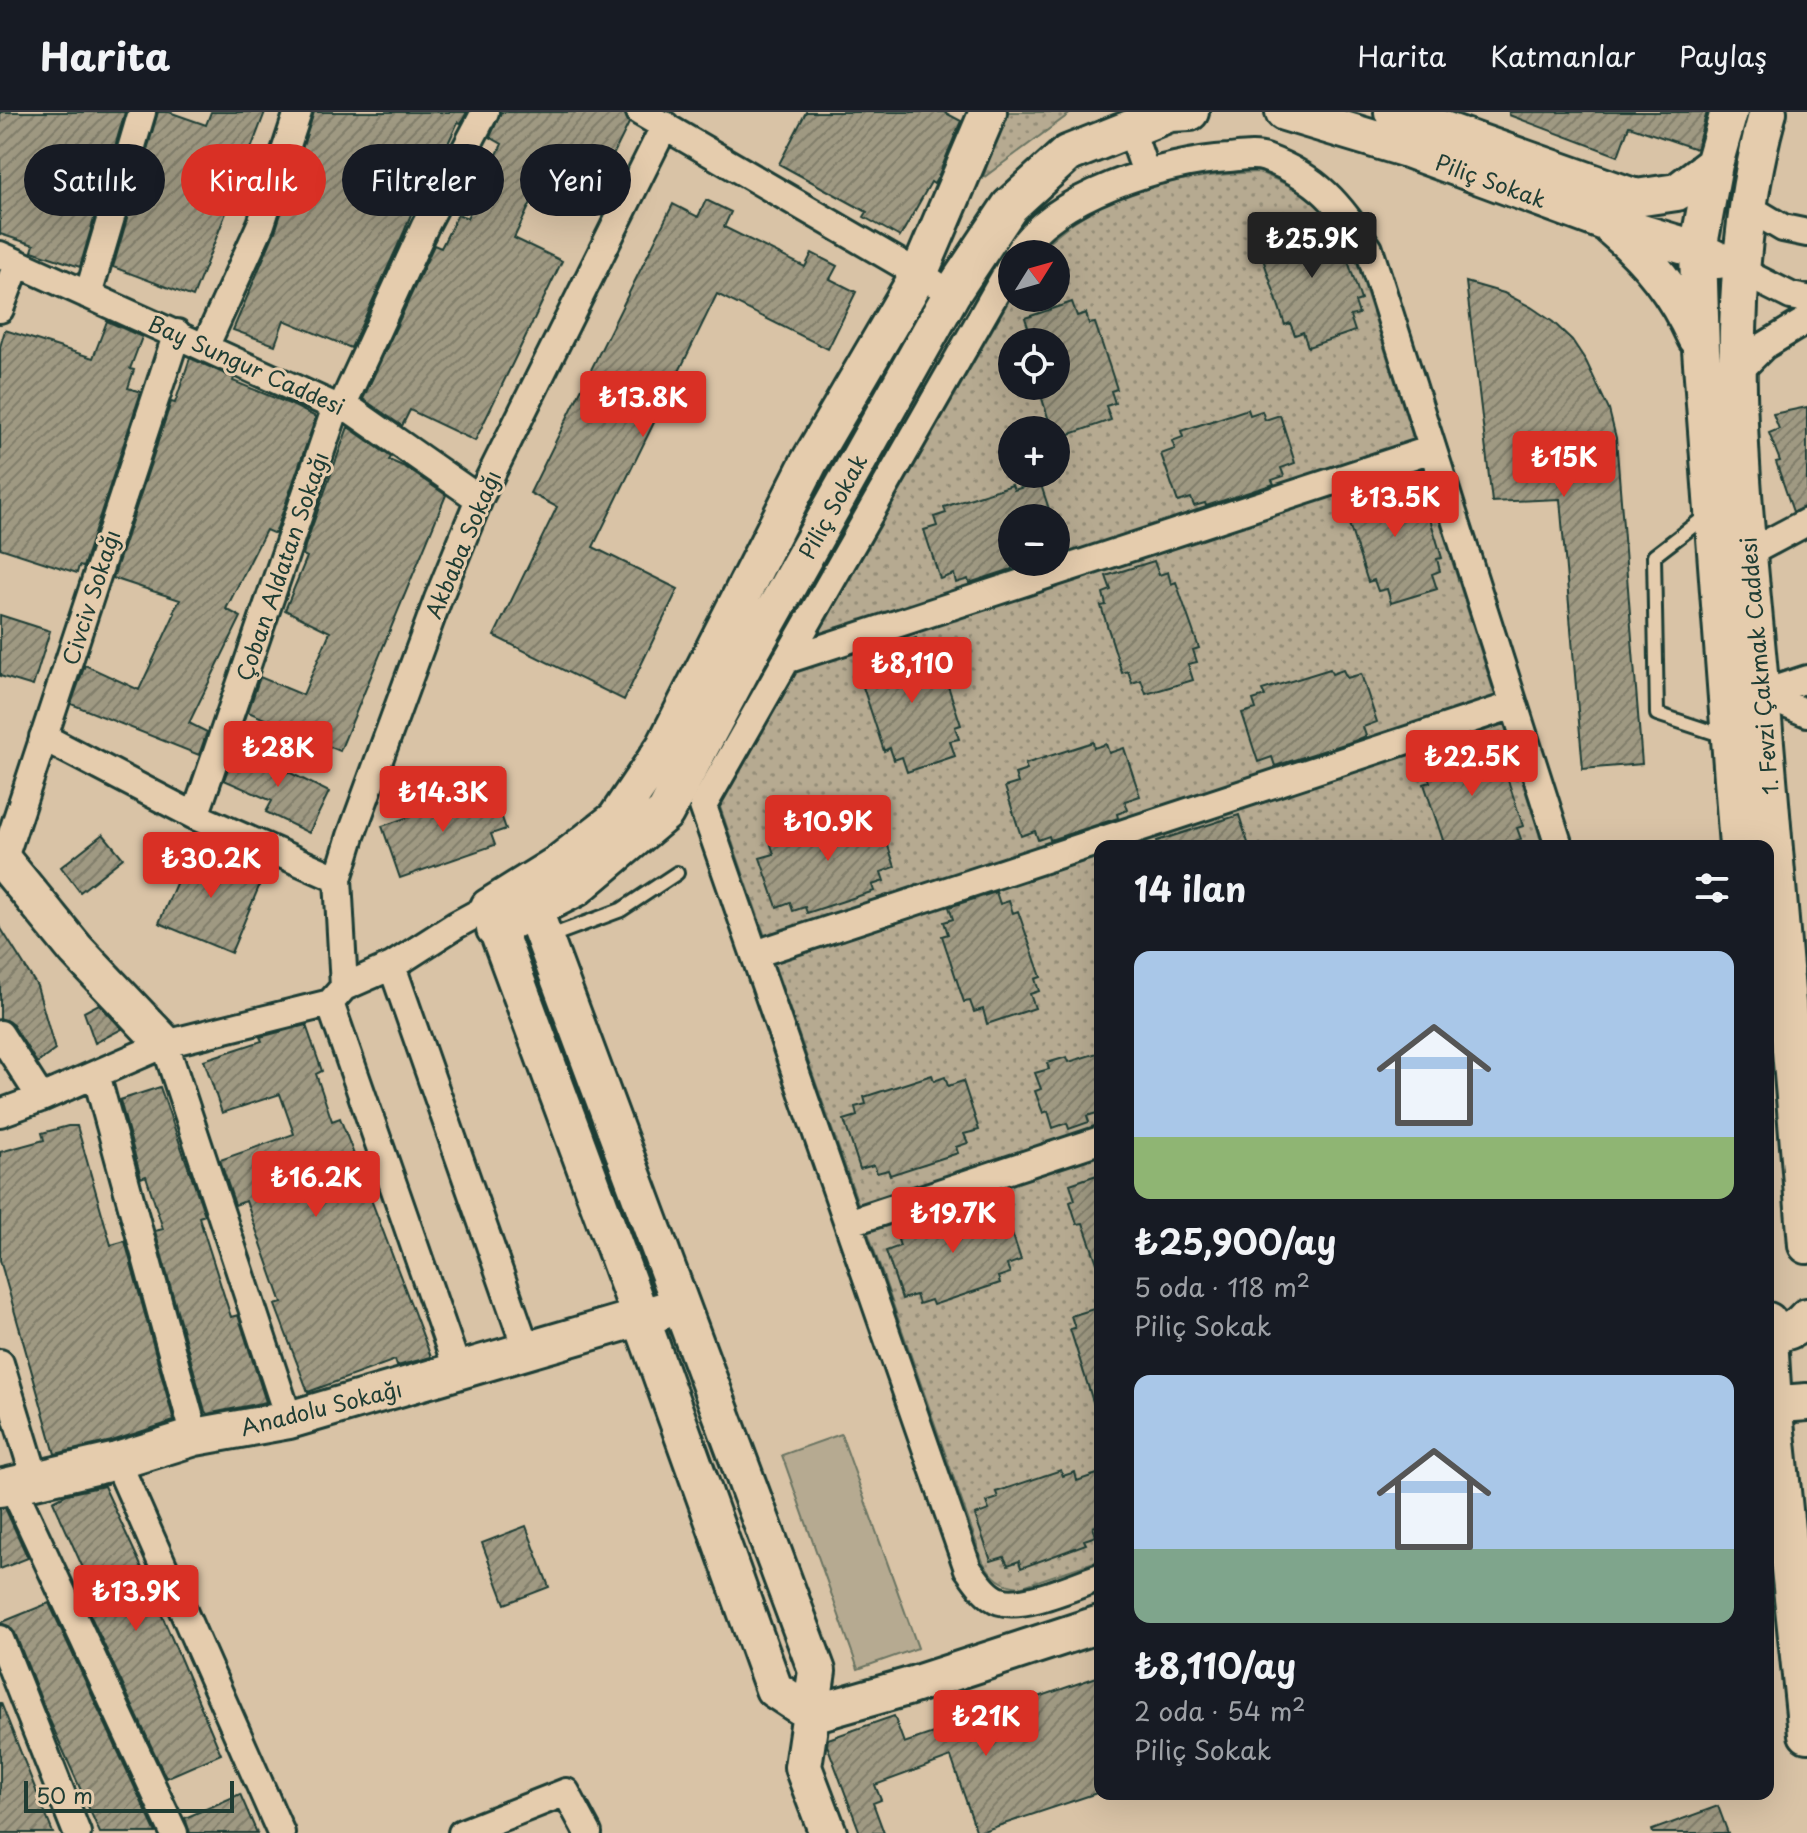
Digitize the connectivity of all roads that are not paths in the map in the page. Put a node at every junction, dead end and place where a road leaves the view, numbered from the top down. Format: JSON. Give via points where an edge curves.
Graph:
{"nodes":[{"id":1,"x":142,"y":112,"type":"edge"},
{"id":2,"x":298,"y":112,"type":"edge"},
{"id":3,"x":485,"y":112,"type":"edge"},
{"id":4,"x":640,"y":112,"type":"edge"},
{"id":5,"x":1190,"y":112,"type":"edge"},
{"id":6,"x":1284,"y":112,"type":"edge"},
{"id":7,"x":1393,"y":112,"type":"edge"},
{"id":8,"x":1729,"y":112,"type":"edge"},
{"id":9,"x":1768,"y":112,"type":"edge"},
{"id":10,"x":982,"y":114,"type":"edge"},
{"id":11,"x":1128,"y":119,"type":"edge"},
{"id":12,"x":665,"y":125,"type":"junction"},
{"id":13,"x":1466,"y":154,"type":"junction"},
{"id":14,"x":1714,"y":164,"type":"junction"},
{"id":15,"x":1146,"y":173,"type":"junction"},
{"id":16,"x":1746,"y":206,"type":"junction"},
{"id":17,"x":1605,"y":222,"type":"junction"},
{"id":18,"x":1807,"y":233,"type":"edge"},
{"id":19,"x":1027,"y":240,"type":"edge"},
{"id":20,"x":1698,"y":250,"type":"junction"},
{"id":21,"x":8,"y":260,"type":"edge"},
{"id":22,"x":1739,"y":270,"type":"junction"},
{"id":23,"x":919,"y":274,"type":"junction"},
{"id":24,"x":998,"y":289,"type":"edge"},
{"id":25,"x":952,"y":293,"type":"junction"},
{"id":26,"x":88,"y":295,"type":"junction"},
{"id":27,"x":1807,"y":299,"type":"edge"},
{"id":28,"x":0,"y":309,"type":"edge"},
{"id":29,"x":1807,"y":320,"type":"edge"},
{"id":30,"x":177,"y":333,"type":"junction"},
{"id":31,"x":205,"y":347,"type":"junction"},
{"id":32,"x":1701,"y":350,"type":"junction"},
{"id":33,"x":1737,"y":373,"type":"junction"},
{"id":34,"x":340,"y":405,"type":"junction"},
{"id":35,"x":1432,"y":449,"type":"junction"},
{"id":36,"x":479,"y":499,"type":"junction"},
{"id":37,"x":1712,"y":512,"type":"junction"},
{"id":38,"x":1807,"y":522,"type":"edge"},
{"id":39,"x":1747,"y":554,"type":"junction"},
{"id":40,"x":786,"y":660,"type":"junction"},
{"id":41,"x":1807,"y":679,"type":"edge"},
{"id":42,"x":1761,"y":694,"type":"junction"},
{"id":43,"x":1514,"y":705,"type":"junction"},
{"id":44,"x":1807,"y":713,"type":"edge"},
{"id":45,"x":43,"y":737,"type":"junction"},
{"id":46,"x":1731,"y":738,"type":"junction"},
{"id":47,"x":195,"y":816,"type":"junction"},
{"id":48,"x":1102,"y":840,"type":"edge"},
{"id":49,"x":1557,"y":840,"type":"edge"},
{"id":50,"x":1738,"y":840,"type":"edge"},
{"id":51,"x":1773,"y":840,"type":"edge"},
{"id":52,"x":1094,"y":843,"type":"edge"},
{"id":53,"x":1774,"y":850,"type":"edge"},
{"id":54,"x":2,"y":859,"type":"edge"},
{"id":55,"x":677,"y":873,"type":"dead end"},
{"id":56,"x":338,"y":879,"type":"junction"},
{"id":57,"x":534,"y":911,"type":"junction"},
{"id":58,"x":492,"y":918,"type":"junction"},
{"id":59,"x":755,"y":954,"type":"junction"},
{"id":60,"x":392,"y":966,"type":"junction"},
{"id":61,"x":337,"y":995,"type":"junction"},
{"id":62,"x":0,"y":1034,"type":"edge"},
{"id":63,"x":165,"y":1044,"type":"junction"},
{"id":64,"x":96,"y":1074,"type":"junction"},
{"id":65,"x":41,"y":1098,"type":"junction"},
{"id":66,"x":0,"y":1113,"type":"edge"},
{"id":67,"x":1094,"y":1142,"type":"edge"},
{"id":68,"x":848,"y":1223,"type":"junction"},
{"id":69,"x":1807,"y":1245,"type":"edge"},
{"id":70,"x":679,"y":1307,"type":"junction"},
{"id":71,"x":1807,"y":1317,"type":"edge"},
{"id":72,"x":641,"y":1318,"type":"junction"},
{"id":73,"x":1774,"y":1333,"type":"edge"},
{"id":74,"x":527,"y":1351,"type":"junction"},
{"id":75,"x":1774,"y":1361,"type":"edge"},
{"id":76,"x":0,"y":1363,"type":"edge"},
{"id":77,"x":458,"y":1371,"type":"junction"},
{"id":78,"x":1783,"y":1403,"type":"edge"},
{"id":79,"x":289,"y":1420,"type":"junction"},
{"id":80,"x":195,"y":1437,"type":"junction"},
{"id":81,"x":117,"y":1461,"type":"junction"},
{"id":82,"x":16,"y":1483,"type":"edge"},
{"id":83,"x":1094,"y":1579,"type":"edge"},
{"id":84,"x":1094,"y":1626,"type":"edge"},
{"id":85,"x":0,"y":1639,"type":"edge"},
{"id":86,"x":812,"y":1714,"type":"junction"},
{"id":87,"x":1807,"y":1734,"type":"edge"},
{"id":88,"x":77,"y":1833,"type":"edge"},
{"id":89,"x":174,"y":1833,"type":"edge"},
{"id":90,"x":281,"y":1833,"type":"edge"},
{"id":91,"x":462,"y":1833,"type":"edge"},
{"id":92,"x":588,"y":1833,"type":"edge"},
{"id":93,"x":828,"y":1833,"type":"edge"}],
"edges":[{"from":1,"to":26,"type":"street"},
{"from":2,"to":31,"type":"street","via":[[261,224]]},
{"from":3,"to":34,"type":"street","name":"Çoban Aldatan Sokağı"},
{"from":4,"to":12,"type":"street"},
{"from":5,"to":11,"type":"street","name":"Piliç Sokak"},
{"from":6,"to":13,"type":"street","name":"Piliç Sokak","via":[[1407,149]]},
{"from":7,"to":13,"type":"street"},
{"from":8,"to":14,"type":"street"},
{"from":9,"to":16,"type":"street","name":"1. Fevzi Çakmak Caddesi"},
{"from":10,"to":23,"type":"street","name":"Piliç Sokak"},
{"from":11,"to":15,"type":"street"},
{"from":11,"to":25,"type":"street","name":"Piliç Sokak","via":[[1067,154],[1010,206]]},
{"from":12,"to":23,"type":"street"},
{"from":12,"to":36,"type":"street","name":"Akbaba Sokağı"},
{"from":13,"to":14,"type":"street","via":[[1636,198],[1677,192]]},
{"from":13,"to":17,"type":"street","name":"Piliç Sokak"},
{"from":14,"to":20,"type":"street"},
{"from":15,"to":19,"type":"street","via":[[1068,207]]},
{"from":15,"to":35,"type":"street","via":[[1204,159],[1262,156],[1310,178],[1343,209],[1369,249]]},
{"from":16,"to":18,"type":"street","via":[[1783,228]]},
{"from":16,"to":20,"type":"street"},
{"from":16,"to":22,"type":"street","name":"1. Fevzi Çakmak Caddesi"},
{"from":17,"to":20,"type":"street","name":"Piliç Sokak"},
{"from":17,"to":32,"type":"street","via":[[1662,278]]},
{"from":20,"to":22,"type":"street","name":"Piliç Sokak"},
{"from":20,"to":32,"type":"street"},
{"from":21,"to":26,"type":"street","name":"Bay Sungur Caddesi"},
{"from":21,"to":28,"type":"street"},
{"from":22,"to":27,"type":"street"},
{"from":22,"to":33,"type":"street","name":"1. Fevzi Çakmak Caddesi"},
{"from":23,"to":25,"type":"street"},
{"from":23,"to":57,"type":"street","name":"Piliç Sokak","via":[[808,464],[665,746],[616,819],[558,864]]},
{"from":24,"to":40,"type":"street"},
{"from":25,"to":57,"type":"street","name":"Piliç Sokak","via":[[665,813],[576,888]]},
{"from":26,"to":30,"type":"street","name":"Bay Sungur Caddesi"},
{"from":29,"to":33,"type":"street","via":[[1764,346]]},
{"from":30,"to":31,"type":"street","name":"Bay Sungur Caddesi"},
{"from":30,"to":45,"type":"street","name":"Civciv Sokağı"},
{"from":31,"to":34,"type":"street","name":"Bay Sungur Caddesi"},
{"from":32,"to":37,"type":"street"},
{"from":33,"to":39,"type":"street","name":"1. Fevzi Çakmak Caddesi"},
{"from":34,"to":36,"type":"street","name":"Bay Sungur Caddesi"},
{"from":34,"to":47,"type":"street","name":"Çoban Aldatan Sokağı"},
{"from":35,"to":40,"type":"street"},
{"from":35,"to":43,"type":"street"},
{"from":36,"to":56,"type":"street","name":"Akbaba Sokağı"},
{"from":37,"to":46,"type":"street"},
{"from":37,"to":46,"type":"lane","via":[[1654,556],[1657,714]]},
{"from":38,"to":39,"type":"street"},
{"from":39,"to":42,"type":"street","name":"1. Fevzi Çakmak Caddesi"},
{"from":40,"to":59,"type":"street","via":[[703,806]]},
{"from":41,"to":42,"type":"street"},
{"from":42,"to":44,"type":"street"},
{"from":42,"to":51,"type":"street","name":"1. Fevzi Çakmak Caddesi"},
{"from":43,"to":48,"type":"street"},
{"from":43,"to":49,"type":"street"},
{"from":45,"to":47,"type":"street"},
{"from":45,"to":54,"type":"street","name":"Civciv Sokağı"},
{"from":46,"to":50,"type":"street"},
{"from":47,"to":56,"type":"street"},
{"from":52,"to":59,"type":"street"},
{"from":53,"to":69,"type":"street","name":"1. Fevzi Çakmak Caddesi"},
{"from":54,"to":63,"type":"street","via":[[76,950]]},
{"from":55,"to":57,"type":"lane","via":[[621,910]]},
{"from":56,"to":61,"type":"street","name":"Akbaba Sokağı"},
{"from":57,"to":58,"type":"street","name":"Piliç Sokak"},
{"from":57,"to":70,"type":"street"},
{"from":58,"to":60,"type":"street","via":[[456,925]]},
{"from":58,"to":72,"type":"street"},
{"from":59,"to":68,"type":"street"},
{"from":60,"to":61,"type":"street"},
{"from":60,"to":74,"type":"street"},
{"from":61,"to":63,"type":"street"},
{"from":61,"to":77,"type":"street","name":"Akbaba Sokağı"},
{"from":62,"to":65,"type":"street"},
{"from":63,"to":64,"type":"street"},
{"from":63,"to":79,"type":"street"},
{"from":64,"to":65,"type":"street"},
{"from":64,"to":80,"type":"street"},
{"from":65,"to":66,"type":"street"},
{"from":67,"to":68,"type":"street"},
{"from":68,"to":83,"type":"street","via":[[968,1569],[981,1588],[1000,1601],[1022,1602]]},
{"from":70,"to":72,"type":"street","name":"Anadolu Sokağı"},
{"from":70,"to":86,"type":"street","via":[[817,1671]]},
{"from":71,"to":73,"type":"street","via":[[1785,1333]]},
{"from":72,"to":74,"type":"street","name":"Anadolu Sokağı"},
{"from":72,"to":86,"type":"street","via":[[774,1689]]},
{"from":74,"to":77,"type":"street","name":"Anadolu Sokağı"},
{"from":75,"to":78,"type":"street"},
{"from":76,"to":82,"type":"street"},
{"from":77,"to":79,"type":"street","name":"Anadolu Sokağı"},
{"from":78,"to":87,"type":"street"},
{"from":79,"to":80,"type":"street","name":"Anadolu Sokağı"},
{"from":80,"to":81,"type":"street","name":"Anadolu Sokağı"},
{"from":81,"to":82,"type":"street","name":"Anadolu Sokağı"},
{"from":81,"to":90,"type":"street"},
{"from":82,"to":89,"type":"street"},
{"from":84,"to":86,"type":"street"},
{"from":85,"to":88,"type":"street"},
{"from":86,"to":93,"type":"street","via":[[803,1767]]},
{"from":91,"to":92,"type":"street","via":[[566,1792]]}]}
